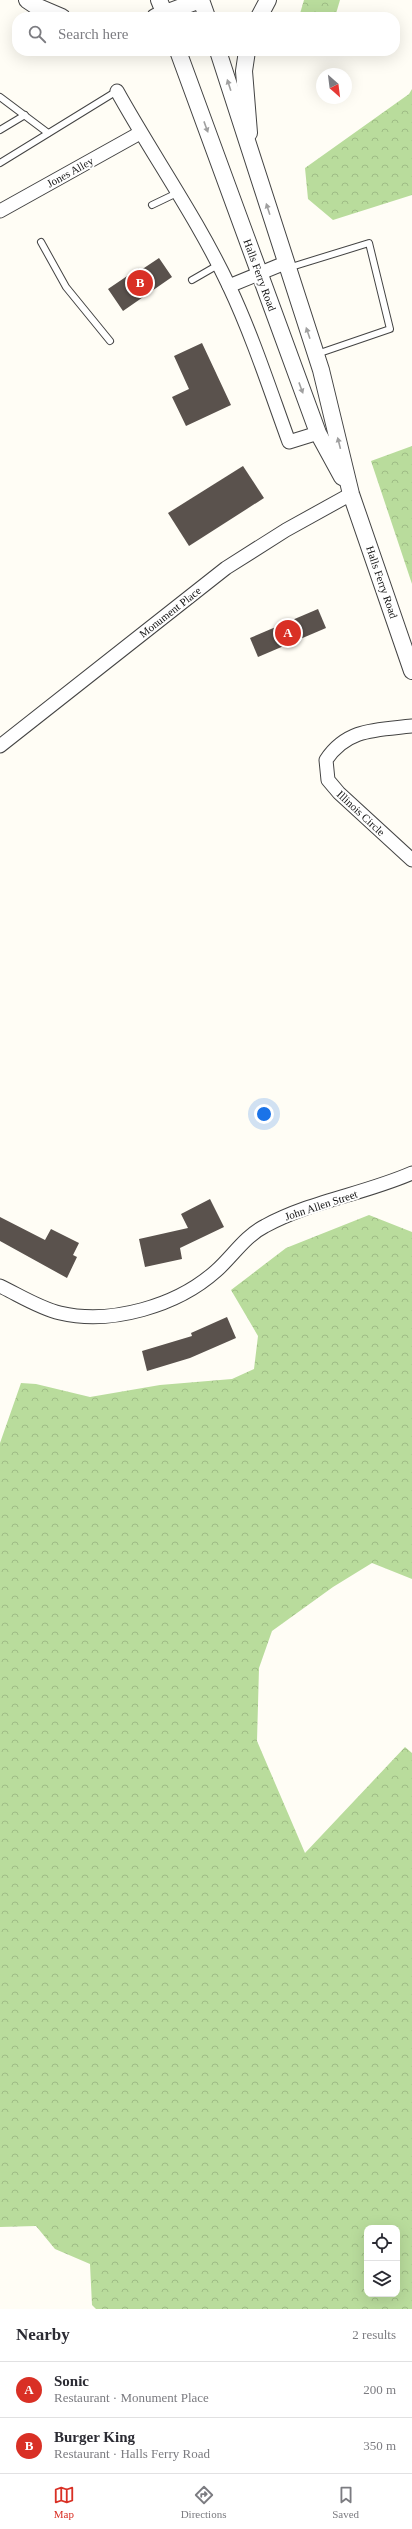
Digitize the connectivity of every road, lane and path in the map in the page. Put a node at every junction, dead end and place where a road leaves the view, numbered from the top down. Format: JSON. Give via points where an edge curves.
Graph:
{"nodes":[{"id":1,"x":27,"y":0,"type":"edge"},
{"id":2,"x":200,"y":0,"type":"edge"},
{"id":3,"x":268,"y":0,"type":"edge"},
{"id":4,"x":50,"y":12,"type":"edge"},
{"id":5,"x":161,"y":12,"type":"edge"},
{"id":6,"x":205,"y":12,"type":"edge"},
{"id":7,"x":261,"y":12,"type":"edge"},
{"id":8,"x":180,"y":56,"type":"edge"},
{"id":9,"x":220,"y":56,"type":"edge"},
{"id":10,"x":246,"y":56,"type":"edge"},
{"id":11,"x":117,"y":91,"type":"joint"},
{"id":12,"x":0,"y":97,"type":"edge"},
{"id":13,"x":25,"y":116,"type":"junction"},
{"id":14,"x":0,"y":130,"type":"edge"},
{"id":15,"x":48,"y":133,"type":"junction"},
{"id":16,"x":140,"y":133,"type":"junction"},
{"id":17,"x":249,"y":149,"type":"junction"},
{"id":18,"x":0,"y":163,"type":"edge"},
{"id":19,"x":177,"y":193,"type":"junction"},
{"id":20,"x":152,"y":205,"type":"dead end"},
{"id":21,"x":0,"y":211,"type":"edge"},
{"id":22,"x":41,"y":242,"type":"dead end"},
{"id":23,"x":218,"y":265,"type":"junction"},
{"id":24,"x":286,"y":266,"type":"junction"},
{"id":25,"x":259,"y":272,"type":"junction"},
{"id":26,"x":192,"y":280,"type":"dead end"},
{"id":27,"x":229,"y":286,"type":"junction"},
{"id":28,"x":110,"y":340,"type":"dead end"},
{"id":29,"x":316,"y":354,"type":"junction"},
{"id":30,"x":318,"y":433,"type":"junction"},
{"id":31,"x":351,"y":494,"type":"junction"},
{"id":32,"x":412,"y":670,"type":"edge"},
{"id":33,"x":412,"y":726,"type":"edge"},
{"id":34,"x":0,"y":746,"type":"edge"},
{"id":35,"x":412,"y":860,"type":"edge"},
{"id":36,"x":412,"y":1173,"type":"edge"},
{"id":37,"x":0,"y":1286,"type":"edge"}],
"edges":[{"from":1,"to":4,"type":"street"},
{"from":2,"to":5,"type":"street"},
{"from":2,"to":6,"type":"street"},
{"from":3,"to":7,"type":"street"},
{"from":8,"to":25,"type":"street","name":"Halls Ferry Road","one_way":true},
{"from":17,"to":9,"type":"street","name":"Halls Ferry Road","one_way":true},
{"from":10,"to":17,"type":"street","via":[[244,71]]},
{"from":11,"to":15,"type":"lane"},
{"from":11,"to":16,"type":"street"},
{"from":12,"to":13,"type":"lane"},
{"from":13,"to":14,"type":"lane"},
{"from":13,"to":15,"type":"lane"},
{"from":15,"to":18,"type":"lane"},
{"from":16,"to":19,"type":"street"},
{"from":16,"to":21,"type":"street","name":"Jones Alley"},
{"from":24,"to":17,"type":"street","name":"Halls Ferry Road","one_way":true},
{"from":19,"to":20,"type":"lane"},
{"from":19,"to":23,"type":"street"},
{"from":22,"to":28,"type":"lane","via":[[66,287]]},
{"from":23,"to":26,"type":"lane"},
{"from":23,"to":27,"type":"street"},
{"from":24,"to":25,"type":"street"},
{"from":29,"to":24,"type":"street","name":"Halls Ferry Road","one_way":true},
{"from":24,"to":29,"type":"lane","via":[[369,243],[390,329]]},
{"from":25,"to":27,"type":"street"},
{"from":25,"to":30,"type":"street","name":"Halls Ferry Road","one_way":true},
{"from":27,"to":30,"type":"street","via":[[250,333],[289,442]]},
{"from":31,"to":29,"type":"street","name":"Halls Ferry Road","one_way":true},
{"from":30,"to":31,"type":"street","name":"Halls Ferry Road"},
{"from":31,"to":32,"type":"street","name":"Halls Ferry Road"},
{"from":31,"to":34,"type":"street","name":"Monument Place","via":[[286,530],[226,568]]},
{"from":33,"to":35,"type":"street","name":"Illinois Circle","via":[[370,730],[345,738],[326,760],[328,780],[339,793]]},
{"from":36,"to":37,"type":"street","name":"John Allen Street","via":[[382,1186],[287,1214],[261,1228],[216,1272],[193,1287],[170,1299],[137,1310],[86,1317],[60,1313]]}]}
